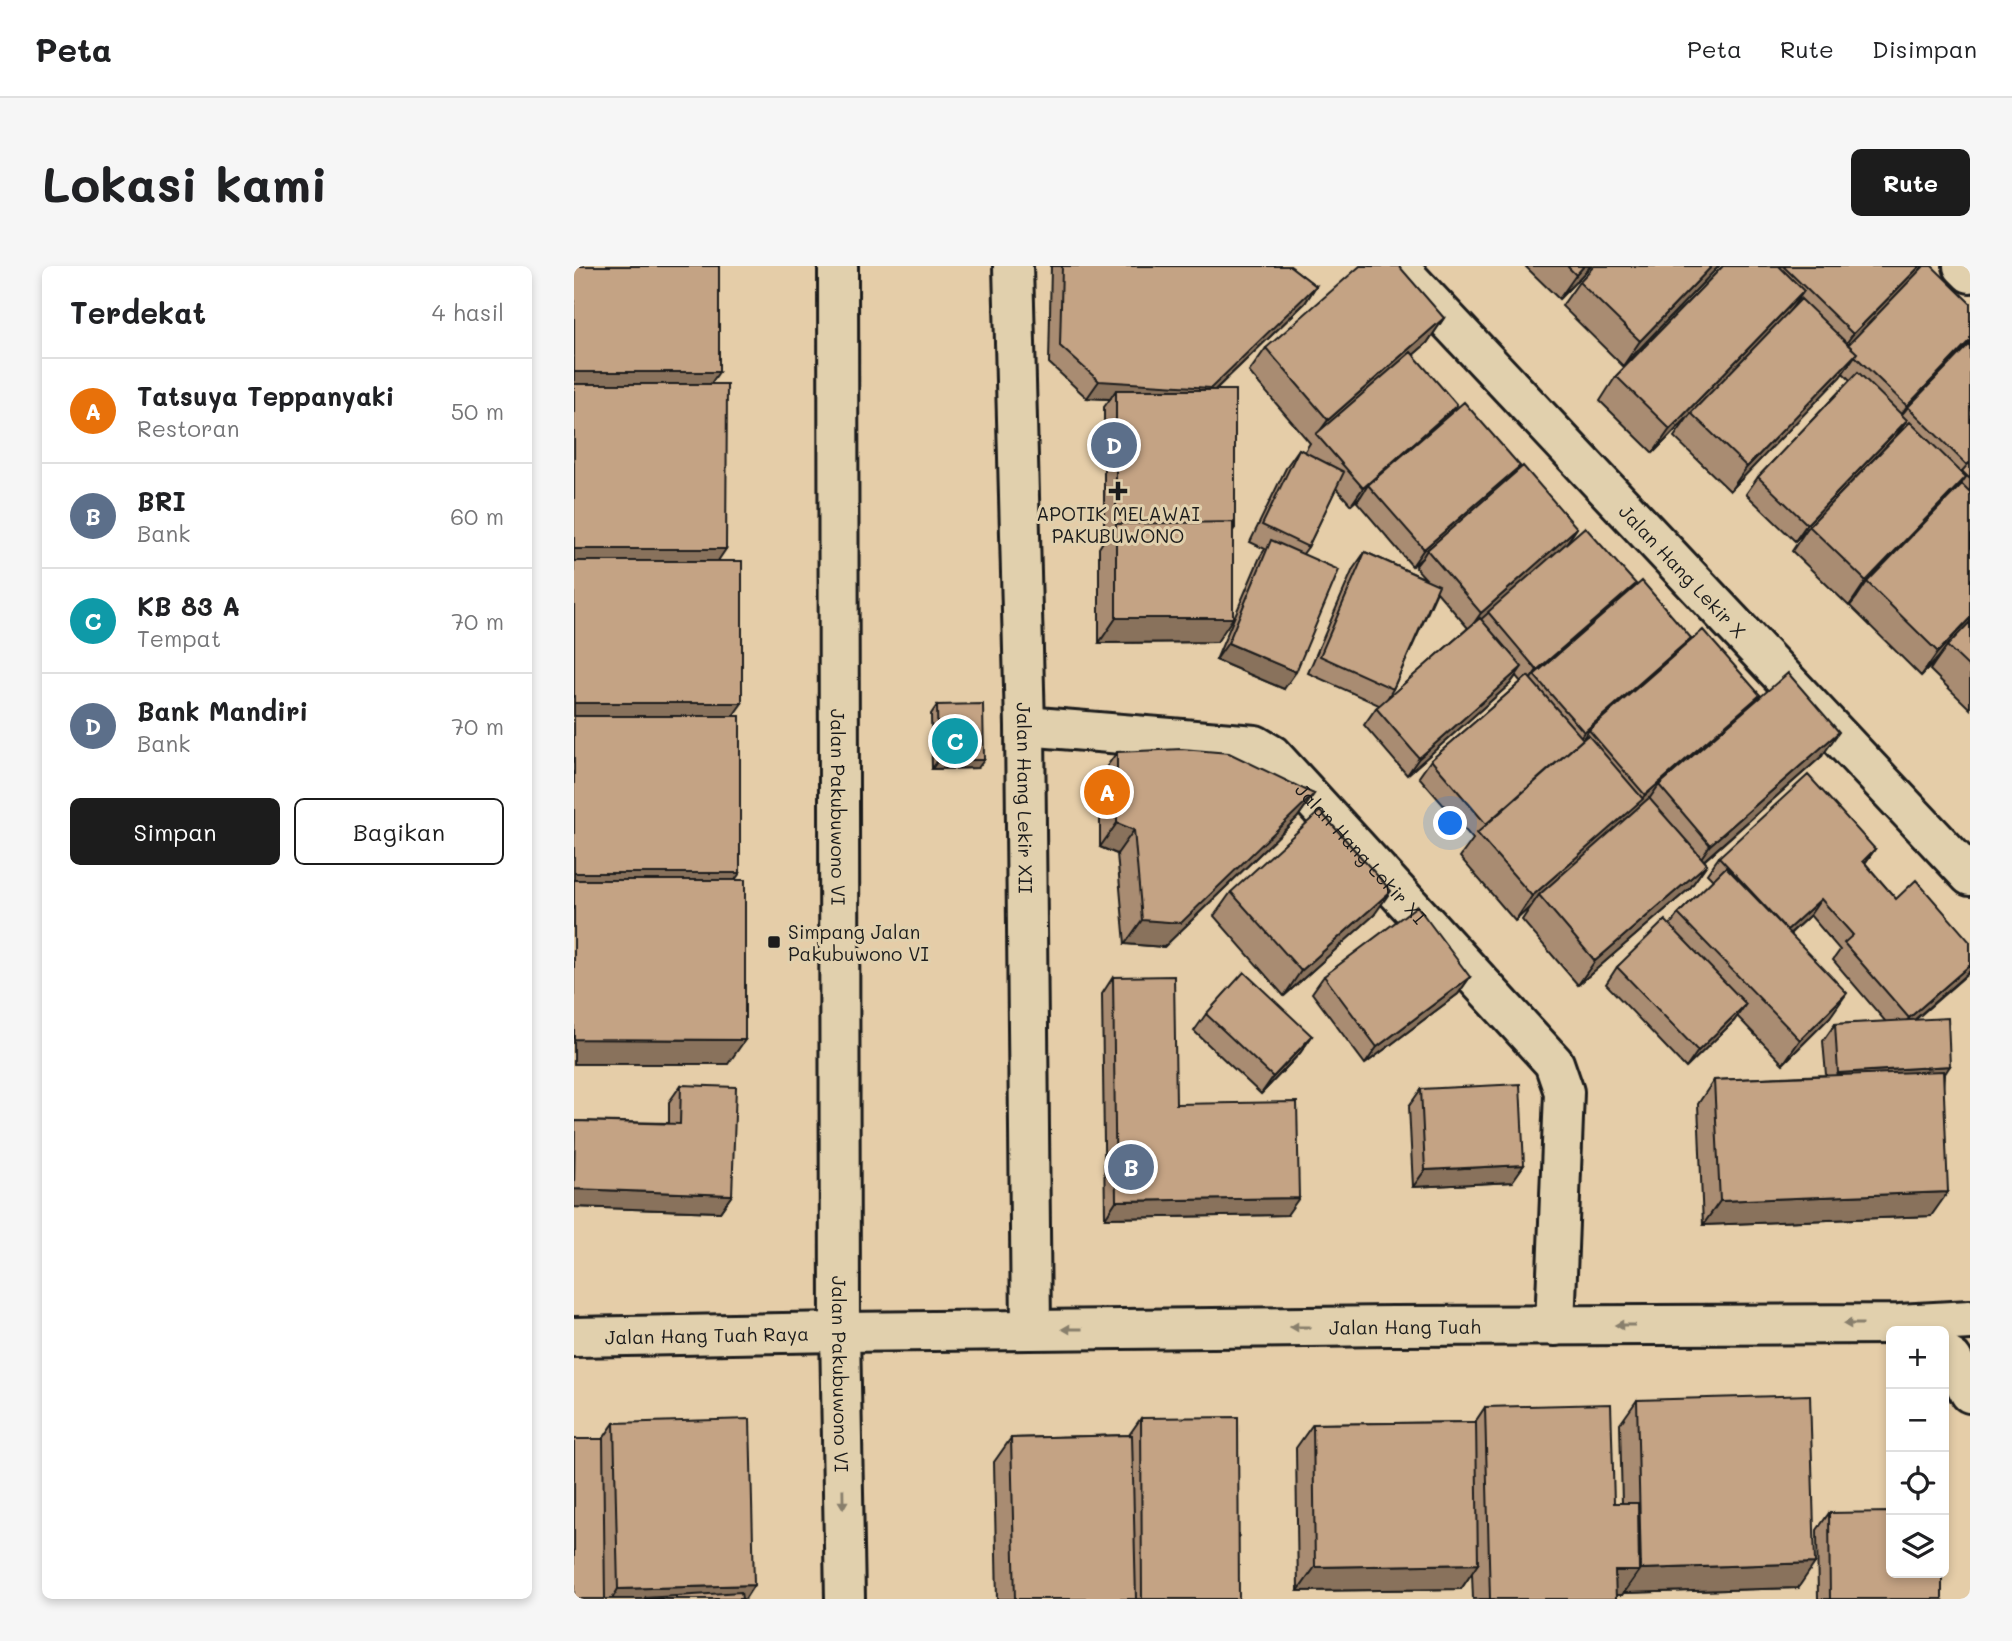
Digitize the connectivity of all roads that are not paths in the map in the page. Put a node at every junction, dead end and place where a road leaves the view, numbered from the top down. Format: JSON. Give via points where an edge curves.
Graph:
{"nodes":[{"id":1,"x":838,"y":266,"type":"edge"},
{"id":2,"x":1013,"y":266,"type":"edge"},
{"id":3,"x":1397,"y":266,"type":"edge"},
{"id":4,"x":1964,"y":266,"type":"edge"},
{"id":5,"x":1970,"y":273,"type":"edge"},
{"id":6,"x":1025,"y":726,"type":"junction"},
{"id":7,"x":1970,"y":876,"type":"edge"},
{"id":8,"x":1970,"y":1320,"type":"edge"},
{"id":9,"x":1555,"y":1326,"type":"junction"},
{"id":10,"x":1914,"y":1326,"type":"edge"},
{"id":11,"x":1886,"y":1327,"type":"edge"},
{"id":12,"x":1031,"y":1329,"type":"junction"},
{"id":13,"x":840,"y":1332,"type":"junction"},
{"id":14,"x":574,"y":1338,"type":"edge"},
{"id":15,"x":1949,"y":1357,"type":"edge"},
{"id":16,"x":1970,"y":1393,"type":"edge"},
{"id":17,"x":845,"y":1599,"type":"edge"}],
"edges":[{"from":1,"to":13,"type":"street","name":"Jalan Pakubuwono VI"},
{"from":2,"to":6,"type":"street","name":"Jalan Hang Lekir XII"},
{"from":3,"to":7,"type":"street","name":"Jalan Hang Lekir X"},
{"from":4,"to":5,"type":"street"},
{"from":6,"to":9,"type":"street","name":"Jalan Hang Lekir XI","via":[[1255,746],[1272,755],[1554,1063],[1564,1092]]},
{"from":6,"to":12,"type":"street","name":"Jalan Hang Lekir XII"},
{"from":8,"to":10,"type":"street","name":"Jalan Hang Tuah"},
{"from":11,"to":9,"type":"street","name":"Jalan Hang Tuah","one_way":true},
{"from":9,"to":12,"type":"street","name":"Jalan Hang Tuah","one_way":true},
{"from":12,"to":13,"type":"street","name":"Jalan Hang Tuah"},
{"from":13,"to":14,"type":"street","name":"Jalan Hang Tuah Raya"},
{"from":13,"to":17,"type":"street","name":"Jalan Pakubuwono VI","one_way":true},
{"from":15,"to":16,"type":"street"}]}
